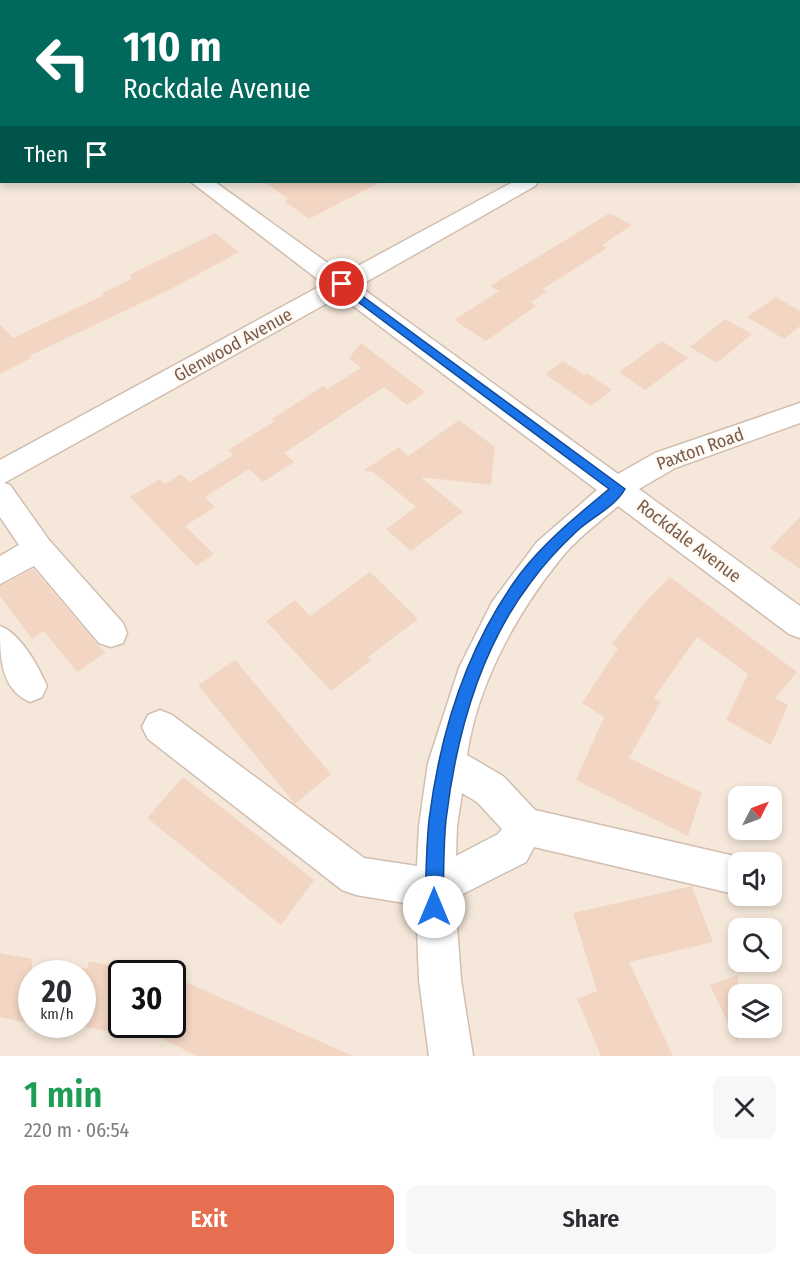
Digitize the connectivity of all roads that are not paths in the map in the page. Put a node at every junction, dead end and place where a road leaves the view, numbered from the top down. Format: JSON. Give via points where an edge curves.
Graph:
{"nodes":[{"id":1,"x":203,"y":183,"type":"edge"},
{"id":2,"x":526,"y":183,"type":"edge"},
{"id":3,"x":342,"y":284,"type":"junction"},
{"id":4,"x":800,"y":413,"type":"edge"},
{"id":5,"x":0,"y":473,"type":"edge"},
{"id":6,"x":619,"y":489,"type":"junction"},
{"id":7,"x":0,"y":493,"type":"edge"},
{"id":8,"x":38,"y":549,"type":"junction"},
{"id":9,"x":0,"y":572,"type":"edge"},
{"id":10,"x":800,"y":624,"type":"edge"},
{"id":11,"x":111,"y":633,"type":"dead end"},
{"id":12,"x":0,"y":641,"type":"edge"},
{"id":13,"x":30,"y":686,"type":"dead end"},
{"id":14,"x":160,"y":727,"type":"dead end"},
{"id":15,"x":446,"y":763,"type":"junction"},
{"id":16,"x":525,"y":826,"type":"junction"},
{"id":17,"x":728,"y":874,"type":"edge"},
{"id":18,"x":434,"y":888,"type":"junction"},
{"id":19,"x":451,"y":1056,"type":"edge"}],
"edges":[{"from":1,"to":3,"type":"street","name":"Rockdale Avenue"},
{"from":2,"to":3,"type":"street","name":"Glenwood Avenue"},
{"from":3,"to":5,"type":"street","name":"Glenwood Avenue"},
{"from":3,"to":6,"type":"street","name":"Rockdale Avenue"},
{"from":4,"to":6,"type":"street","name":"Paxton Road","via":[[652,465]]},
{"from":6,"to":10,"type":"street","name":"Rockdale Avenue"},
{"from":6,"to":15,"type":"street","name":"Paxton Road","via":[[554,544],[501,615],[461,705]]},
{"from":7,"to":8,"type":"street"},
{"from":8,"to":9,"type":"street"},
{"from":8,"to":11,"type":"street"},
{"from":12,"to":13,"type":"street"},
{"from":14,"to":18,"type":"street","via":[[356,876]]},
{"from":15,"to":16,"type":"street","via":[[490,789]]},
{"from":15,"to":18,"type":"street","name":"Paxton Road","via":[[437,823]]},
{"from":16,"to":17,"type":"street"},
{"from":16,"to":18,"type":"street","via":[[512,848]]},
{"from":18,"to":19,"type":"street","name":"Paxton Road","via":[[435,945]]}]}
